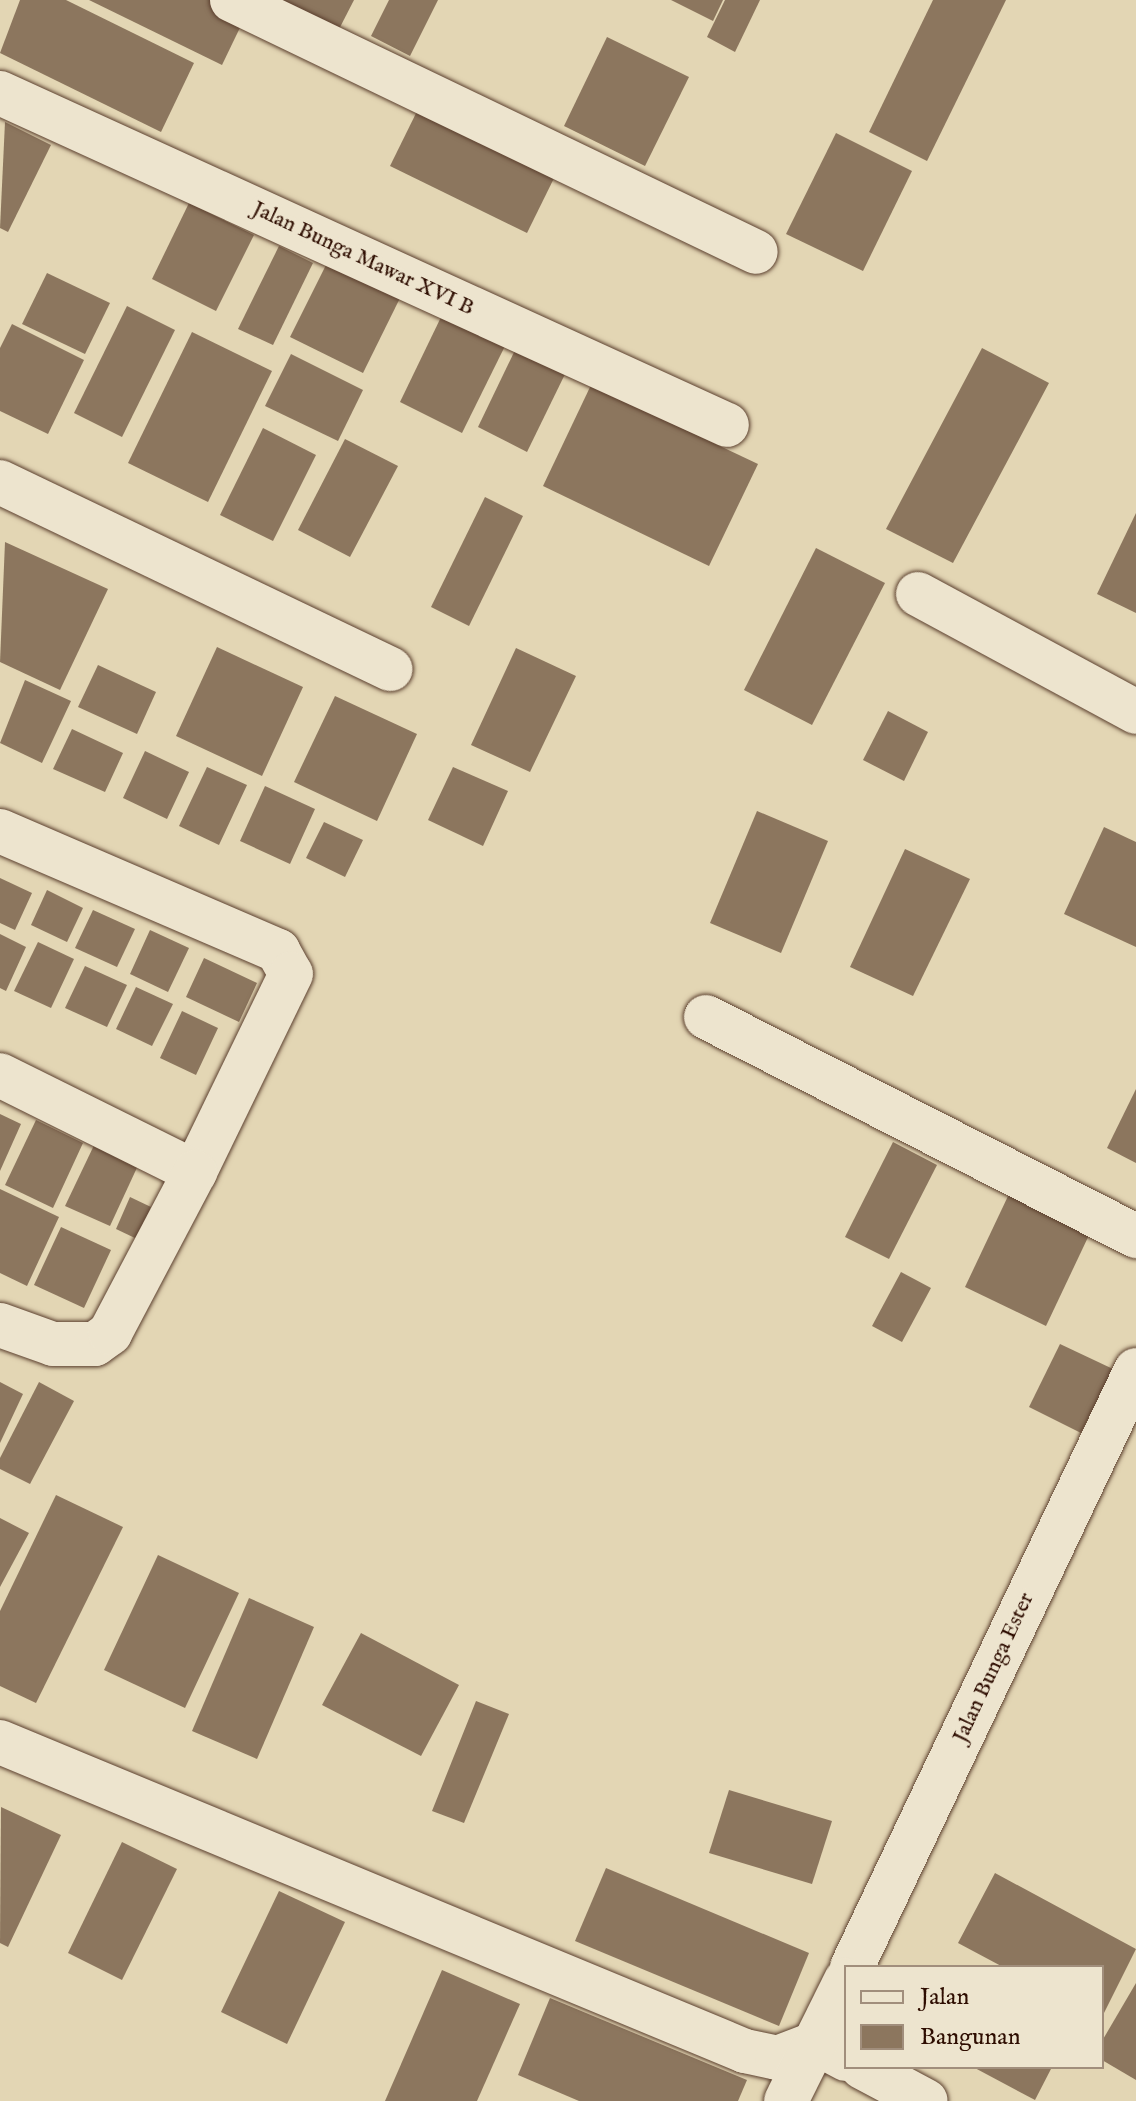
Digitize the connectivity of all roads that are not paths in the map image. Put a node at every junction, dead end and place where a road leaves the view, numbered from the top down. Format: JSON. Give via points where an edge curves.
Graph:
{"nodes":[{"id":1,"x":232,"y":0,"type":"edge"},
{"id":2,"x":0,"y":93,"type":"edge"},
{"id":3,"x":756,"y":252,"type":"dead end"},
{"id":4,"x":727,"y":425,"type":"dead end"},
{"id":5,"x":0,"y":482,"type":"edge"},
{"id":6,"x":918,"y":594,"type":"dead end"},
{"id":7,"x":390,"y":669,"type":"dead end"},
{"id":8,"x":1136,"y":712,"type":"edge"},
{"id":9,"x":0,"y":831,"type":"edge"},
{"id":10,"x":706,"y":1017,"type":"dead end"},
{"id":11,"x":0,"y":1075,"type":"edge"},
{"id":12,"x":195,"y":1172,"type":"junction"},
{"id":13,"x":1136,"y":1236,"type":"edge"},
{"id":14,"x":0,"y":1325,"type":"edge"},
{"id":15,"x":1136,"y":1370,"type":"edge"},
{"id":16,"x":0,"y":1742,"type":"edge"},
{"id":17,"x":853,"y":1965,"type":"edge"},
{"id":18,"x":844,"y":1989,"type":"edge"},
{"id":19,"x":831,"y":2051,"type":"edge"},
{"id":20,"x":866,"y":2069,"type":"edge"},
{"id":21,"x":786,"y":2101,"type":"edge"},
{"id":22,"x":926,"y":2101,"type":"edge"}],
"edges":[{"from":1,"to":3,"type":"street"},
{"from":2,"to":4,"type":"street","name":"Jalan Bunga Mawar XVI B"},
{"from":5,"to":7,"type":"street"},
{"from":6,"to":8,"type":"street"},
{"from":9,"to":12,"type":"street","via":[[278,951],[285,963],[290,983]]},
{"from":10,"to":13,"type":"street"},
{"from":11,"to":12,"type":"street"},
{"from":12,"to":14,"type":"street","via":[[110,1333],[95,1344],[53,1344]]},
{"from":15,"to":17,"type":"street","name":"Jalan Bunga Ester"},
{"from":16,"to":19,"type":"street","via":[[745,2051],[777,2058]]},
{"from":18,"to":19,"type":"street"},
{"from":19,"to":21,"type":"street"},
{"from":20,"to":22,"type":"street"}]}
